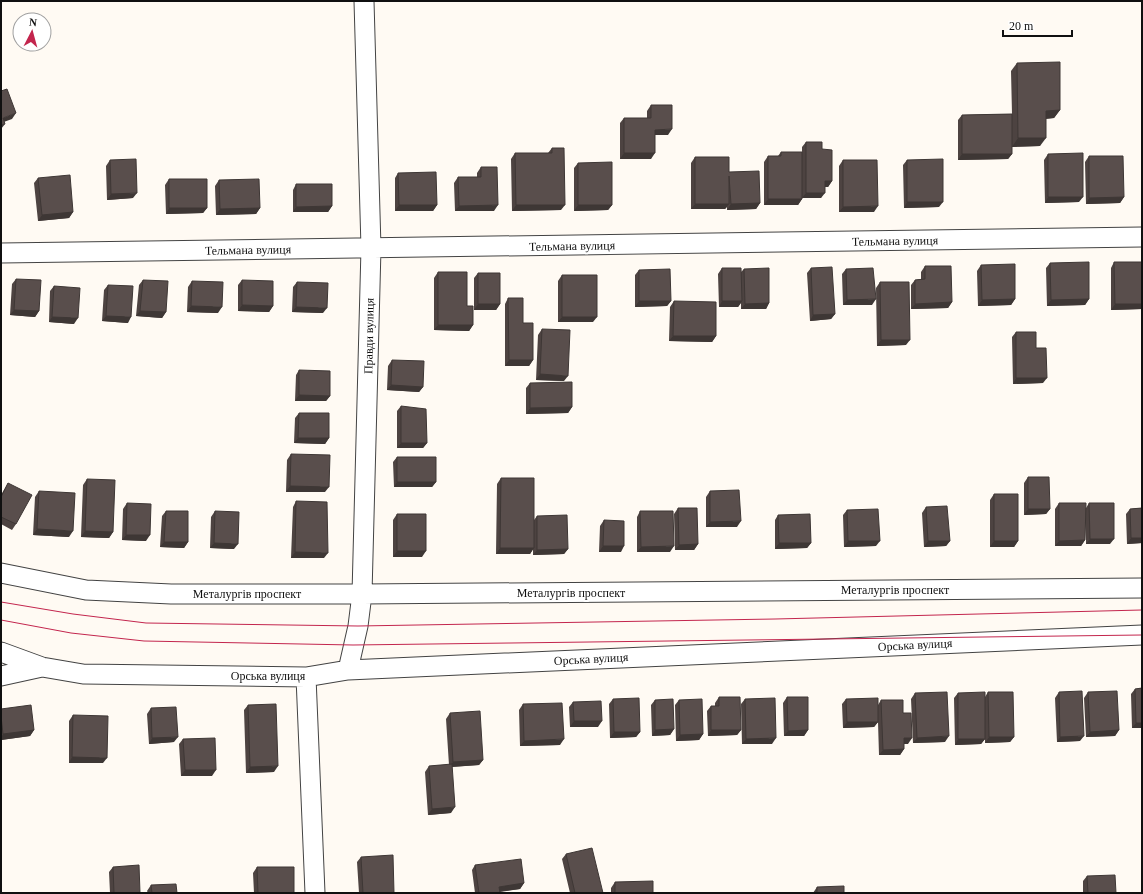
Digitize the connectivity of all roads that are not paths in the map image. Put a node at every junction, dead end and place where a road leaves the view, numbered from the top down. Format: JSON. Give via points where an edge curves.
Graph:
{"nodes":[{"id":1,"x":364,"y":1,"type":"edge"},
{"id":2,"x":1142,"y":237,"type":"edge"},
{"id":3,"x":371,"y":248,"type":"junction"},
{"id":4,"x":1,"y":253,"type":"edge"},
{"id":5,"x":1,"y":573,"type":"edge"},
{"id":6,"x":1142,"y":588,"type":"edge"},
{"id":7,"x":362,"y":594,"type":"junction"},
{"id":8,"x":1142,"y":635,"type":"edge"},
{"id":9,"x":1,"y":652,"type":"edge"},
{"id":10,"x":42,"y":666,"type":"junction"},
{"id":11,"x":348,"y":670,"type":"junction"},
{"id":12,"x":1,"y":676,"type":"edge"},
{"id":13,"x":306,"y":677,"type":"junction"},
{"id":14,"x":315,"y":893,"type":"edge"}],
"edges":[{"from":1,"to":3,"type":"street","name":"Правди вулиця"},
{"from":2,"to":3,"type":"street","name":"Тельмана вулиця"},
{"from":3,"to":4,"type":"street","name":"Тельмана вулиця"},
{"from":3,"to":7,"type":"street","name":"Правди вулиця"},
{"from":5,"to":7,"type":"street","name":"Металургів проспект","via":[[86,590],[171,594]]},
{"from":6,"to":7,"type":"street","name":"Металургів проспект"},
{"from":7,"to":11,"type":"street","name":"Правди вулиця"},
{"from":8,"to":11,"type":"street","name":"Орська вулиця"},
{"from":9,"to":10,"type":"street","name":"Орська вулиця"},
{"from":10,"to":12,"type":"street","name":"Орська вулиця"},
{"from":10,"to":13,"type":"street","name":"Орська вулиця","via":[[83,674]]},
{"from":11,"to":13,"type":"street","name":"Орська вулиця"},
{"from":13,"to":14,"type":"street"}]}
